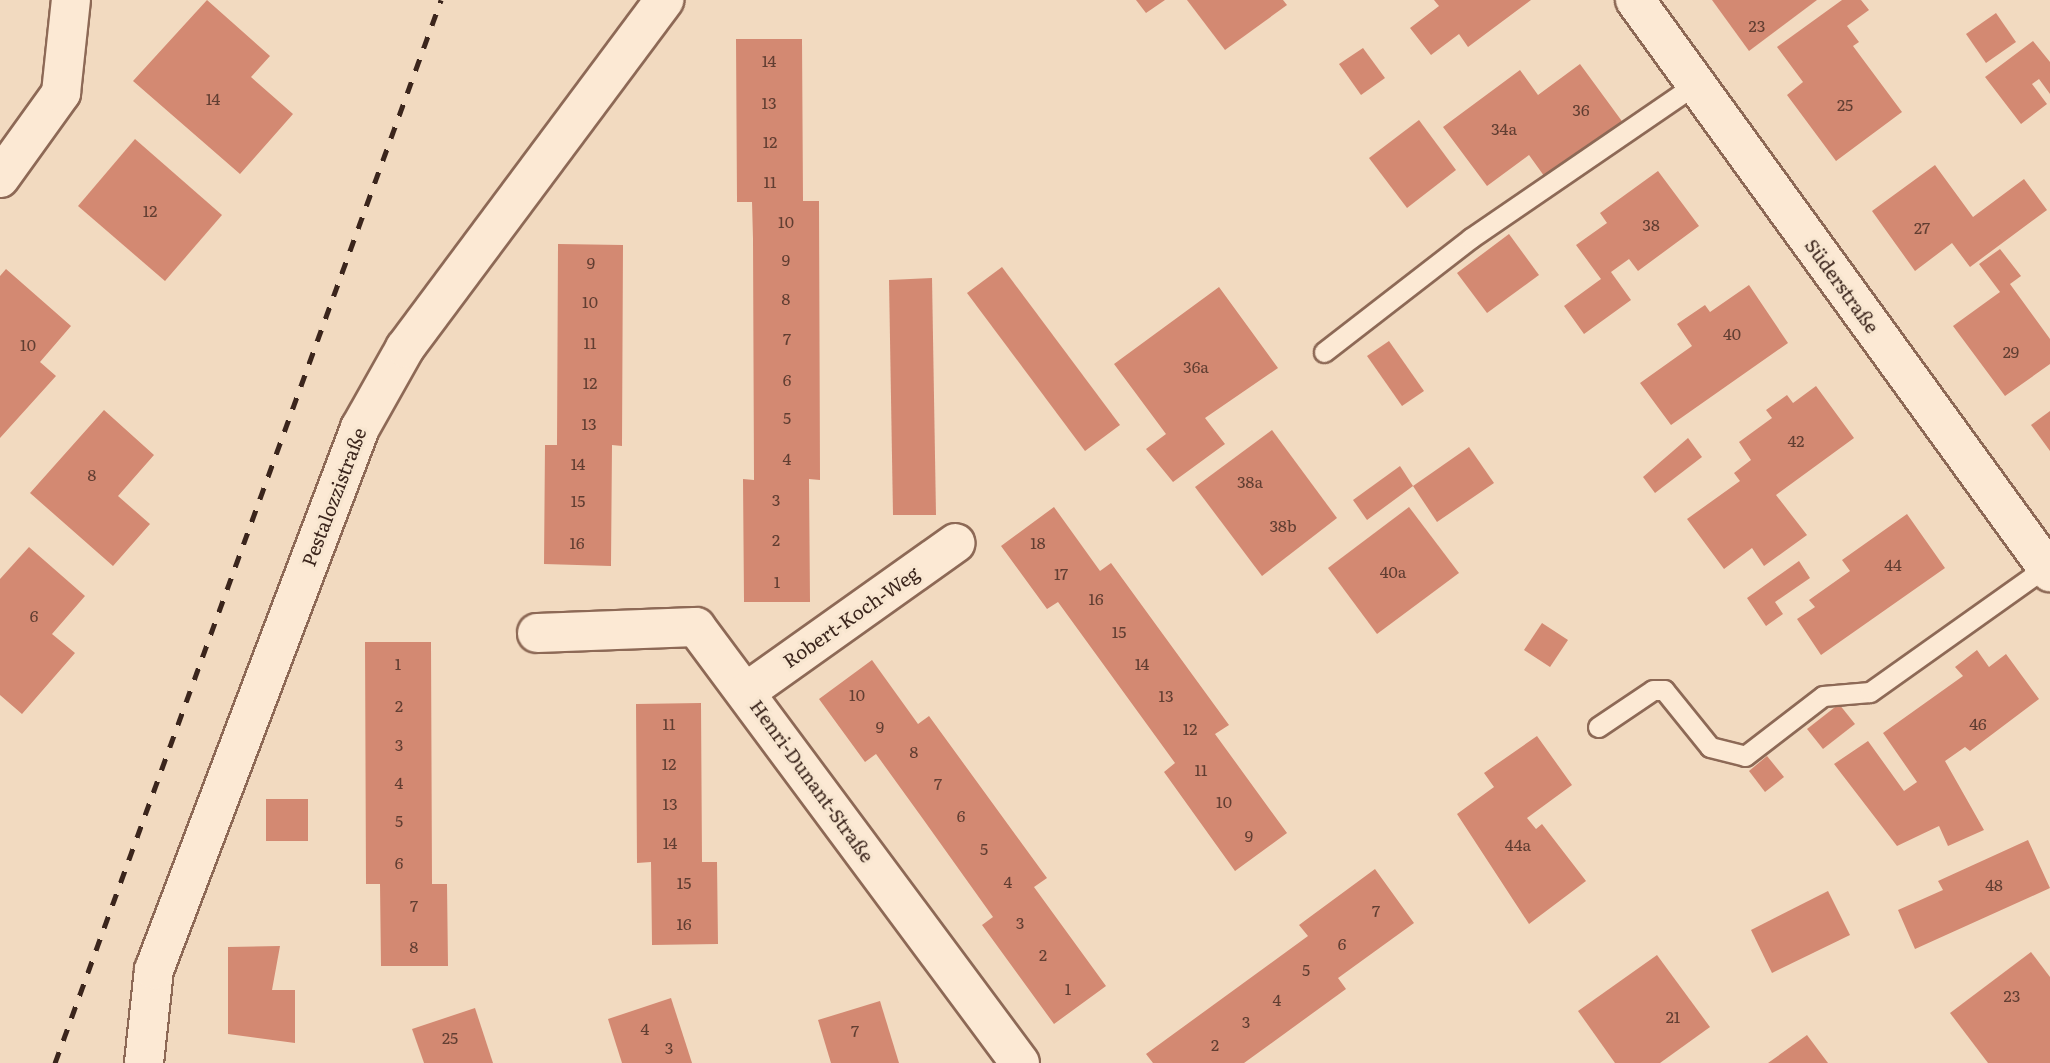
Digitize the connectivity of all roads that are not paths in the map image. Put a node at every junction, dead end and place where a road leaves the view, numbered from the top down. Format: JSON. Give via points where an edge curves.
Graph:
{"nodes":[{"id":1,"x":71,"y":0,"type":"edge"},
{"id":2,"x":664,"y":0,"type":"edge"},
{"id":3,"x":1635,"y":0,"type":"edge"},
{"id":4,"x":1696,"y":84,"type":"junction"},
{"id":5,"x":0,"y":178,"type":"edge"},
{"id":6,"x":1324,"y":352,"type":"dead end"},
{"id":7,"x":956,"y":542,"type":"dead end"},
{"id":8,"x":2048,"y":569,"type":"edge"},
{"id":9,"x":537,"y":633,"type":"dead end"},
{"id":10,"x":746,"y":692,"type":"junction"},
{"id":11,"x":1598,"y":727,"type":"dead end"},
{"id":12,"x":144,"y":1063,"type":"edge"},
{"id":13,"x":1020,"y":1063,"type":"edge"}],
"edges":[{"from":1,"to":5,"type":"street","via":[[61,93]]},
{"from":2,"to":12,"type":"street","name":"Pestalozzistraße","via":[[413,337],[360,428],[154,970]]},
{"from":3,"to":4,"type":"street","name":"Süderstraße"},
{"from":4,"to":6,"type":"lane","via":[[1471,238]]},
{"from":4,"to":8,"type":"street","name":"Süderstraße"},
{"from":7,"to":10,"type":"street","name":"Robert-Koch-Weg"},
{"from":8,"to":11,"type":"lane","via":[[1870,692],[1824,696],[1745,756],[1710,747],[1664,690],[1653,690]]},
{"from":9,"to":10,"type":"street","name":"Henri-Dunant-Straße","via":[[696,627]]},
{"from":10,"to":13,"type":"street","name":"Henri-Dunant-Straße"}]}
